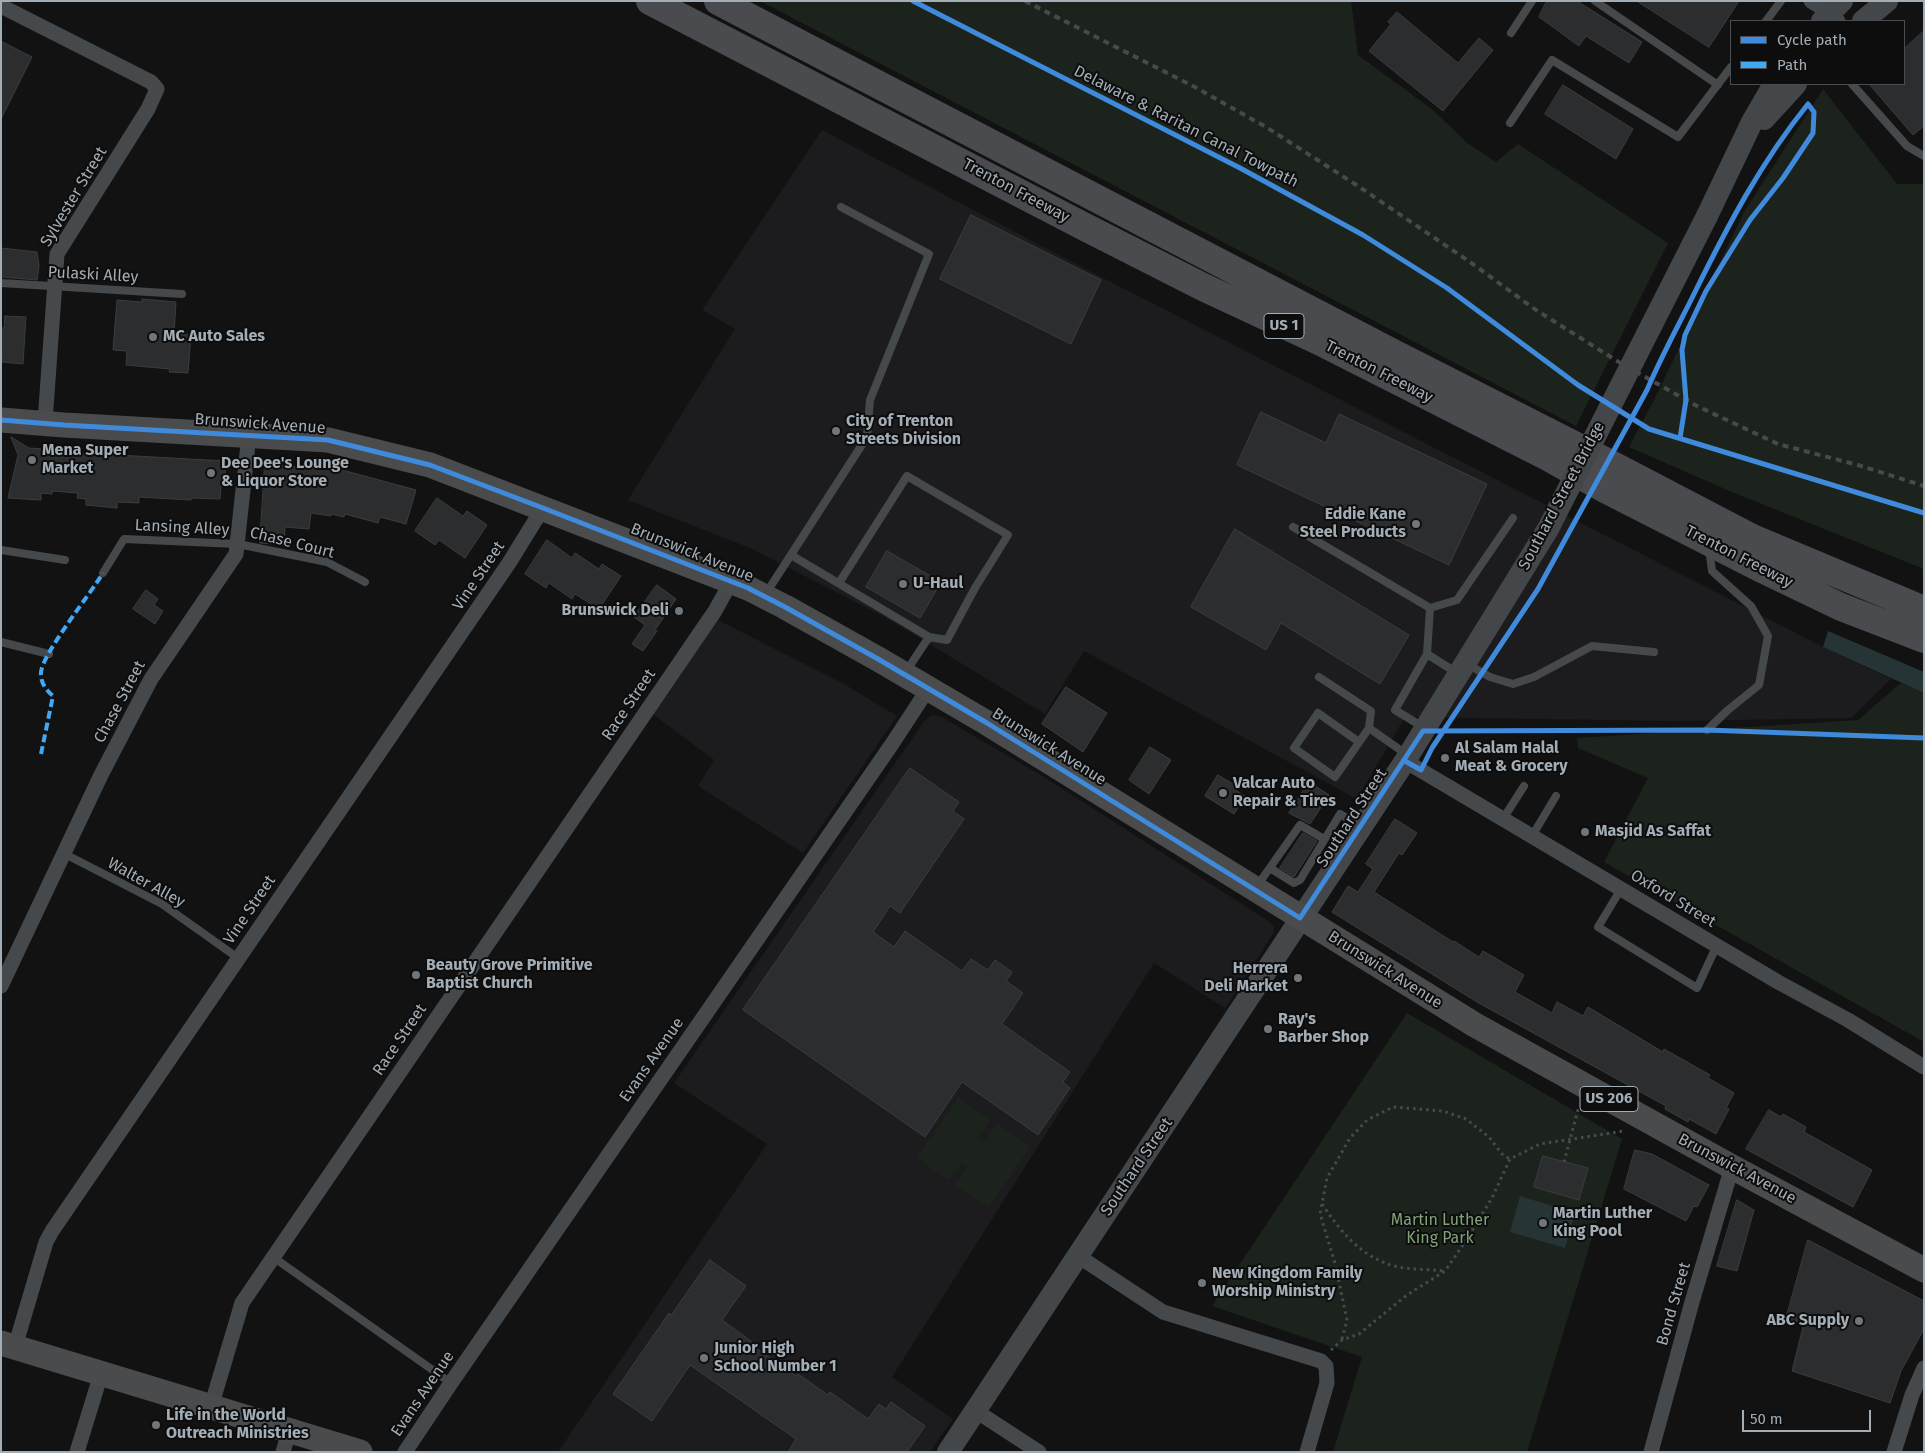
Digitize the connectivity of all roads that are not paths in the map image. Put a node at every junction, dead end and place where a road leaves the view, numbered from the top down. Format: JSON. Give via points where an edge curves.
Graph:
{"nodes":[{"id":1,"x":650,"y":1,"type":"edge"},
{"id":2,"x":718,"y":1,"type":"edge"},
{"id":3,"x":1532,"y":1,"type":"edge"},
{"id":4,"x":1595,"y":1,"type":"edge"},
{"id":5,"x":1781,"y":1,"type":"edge"},
{"id":6,"x":1887,"y":1,"type":"edge"},
{"id":7,"x":1,"y":6,"type":"edge"},
{"id":8,"x":1767,"y":20,"type":"edge"},
{"id":9,"x":1864,"y":20,"type":"edge"},
{"id":10,"x":1511,"y":33,"type":"dead end"},
{"id":11,"x":1730,"y":68,"type":"edge"},
{"id":12,"x":1718,"y":85,"type":"junction"},
{"id":13,"x":1773,"y":85,"type":"edge"},
{"id":14,"x":1795,"y":85,"type":"edge"},
{"id":15,"x":1853,"y":85,"type":"edge"},
{"id":16,"x":1510,"y":122,"type":"dead end"},
{"id":17,"x":1740,"y":146,"type":"junction"},
{"id":18,"x":1924,"y":156,"type":"edge"},
{"id":19,"x":841,"y":207,"type":"dead end"},
{"id":20,"x":1,"y":283,"type":"edge"},
{"id":21,"x":54,"y":287,"type":"junction"},
{"id":22,"x":182,"y":294,"type":"dead end"},
{"id":23,"x":1,"y":420,"type":"edge"},
{"id":24,"x":44,"y":422,"type":"junction"},
{"id":25,"x":249,"y":435,"type":"junction"},
{"id":26,"x":543,"y":508,"type":"junction"},
{"id":27,"x":1513,"y":518,"type":"dead end"},
{"id":28,"x":1293,"y":527,"type":"dead end"},
{"id":29,"x":1708,"y":542,"type":"junction"},
{"id":30,"x":238,"y":544,"type":"junction"},
{"id":31,"x":1,"y":550,"type":"edge"},
{"id":32,"x":791,"y":555,"type":"junction"},
{"id":33,"x":65,"y":560,"type":"dead end"},
{"id":34,"x":104,"y":574,"type":"dead end"},
{"id":35,"x":365,"y":582,"type":"dead end"},
{"id":36,"x":732,"y":582,"type":"junction"},
{"id":37,"x":839,"y":583,"type":"junction"},
{"id":38,"x":764,"y":596,"type":"junction"},
{"id":39,"x":1430,"y":608,"type":"junction"},
{"id":40,"x":1924,"y":610,"type":"edge"},
{"id":41,"x":929,"y":637,"type":"junction"},
{"id":42,"x":1924,"y":639,"type":"edge"},
{"id":43,"x":1,"y":642,"type":"edge"},
{"id":44,"x":1654,"y":652,"type":"dead end"},
{"id":45,"x":49,"y":654,"type":"dead end"},
{"id":46,"x":1427,"y":654,"type":"junction"},
{"id":47,"x":1462,"y":668,"type":"junction"},
{"id":48,"x":904,"y":674,"type":"junction"},
{"id":49,"x":1319,"y":677,"type":"dead end"},
{"id":50,"x":928,"y":689,"type":"junction"},
{"id":51,"x":1369,"y":728,"type":"junction"},
{"id":52,"x":1424,"y":730,"type":"junction"},
{"id":53,"x":1707,"y":730,"type":"dead end"},
{"id":54,"x":1359,"y":742,"type":"junction"},
{"id":55,"x":1406,"y":758,"type":"junction"},
{"id":56,"x":1524,"y":786,"type":"dead end"},
{"id":57,"x":1556,"y":796,"type":"dead end"},
{"id":58,"x":1503,"y":819,"type":"junction"},
{"id":59,"x":1361,"y":827,"type":"junction"},
{"id":60,"x":1532,"y":836,"type":"junction"},
{"id":61,"x":1324,"y":839,"type":"junction"},
{"id":62,"x":63,"y":854,"type":"junction"},
{"id":63,"x":1270,"y":868,"type":"junction"},
{"id":64,"x":1621,"y":888,"type":"junction"},
{"id":65,"x":1255,"y":890,"type":"junction"},
{"id":66,"x":1300,"y":918,"type":"junction"},
{"id":67,"x":1717,"y":946,"type":"junction"},
{"id":68,"x":238,"y":958,"type":"junction"},
{"id":69,"x":1,"y":986,"type":"edge"},
{"id":70,"x":1924,"y":1067,"type":"edge"},
{"id":71,"x":1732,"y":1167,"type":"junction"},
{"id":72,"x":1078,"y":1256,"type":"junction"},
{"id":73,"x":273,"y":1258,"type":"junction"},
{"id":74,"x":1924,"y":1270,"type":"edge"},
{"id":75,"x":8,"y":1345,"type":"edge"},
{"id":76,"x":1924,"y":1368,"type":"edge"},
{"id":77,"x":101,"y":1374,"type":"junction"},
{"id":78,"x":451,"y":1383,"type":"junction"},
{"id":79,"x":212,"y":1407,"type":"junction"},
{"id":80,"x":976,"y":1411,"type":"junction"},
{"id":81,"x":286,"y":1441,"type":"edge"},
{"id":82,"x":77,"y":1452,"type":"edge"},
{"id":83,"x":360,"y":1452,"type":"edge"},
{"id":84,"x":405,"y":1452,"type":"edge"},
{"id":85,"x":948,"y":1452,"type":"edge"},
{"id":86,"x":1039,"y":1452,"type":"edge"},
{"id":87,"x":1307,"y":1452,"type":"edge"},
{"id":88,"x":1651,"y":1452,"type":"edge"},
{"id":89,"x":1894,"y":1452,"type":"edge"}],
"edges":[{"from":1,"to":29,"type":"highway","name":"Trenton Freeway","number":"US 1","via":[[1211,292],[1319,341]]},
{"from":2,"to":40,"type":"highway","name":"Trenton Freeway","number":"US 1","via":[[1752,538]]},
{"from":3,"to":10,"type":"lane"},
{"from":4,"to":12,"type":"lane"},
{"from":5,"to":8,"type":"lane"},
{"from":6,"to":9,"type":"street"},
{"from":7,"to":21,"type":"street","name":"Sylvester Street","via":[[151,82],[157,89],[148,109],[57,254]]},
{"from":11,"to":12,"type":"lane"},
{"from":12,"to":16,"type":"lane","via":[[1678,138],[1552,60]]},
{"from":13,"to":17,"type":"street"},
{"from":14,"to":17,"type":"street"},
{"from":15,"to":18,"type":"lane","via":[[1907,146]]},
{"from":17,"to":47,"type":"street","name":"Southard Street Bridge","bridge":true,"via":[[1548,530]]},
{"from":19,"to":32,"type":"lane","via":[[929,254],[870,400],[867,437]]},
{"from":20,"to":21,"type":"lane","name":"Pulaski Alley"},
{"from":21,"to":22,"type":"lane","name":"Pulaski Alley"},
{"from":21,"to":24,"type":"street","name":"Sylvester Street"},
{"from":23,"to":24,"type":"main road","name":"Brunswick Avenue","number":"US 206"},
{"from":24,"to":25,"type":"main road","name":"Brunswick Avenue","number":"US 206"},
{"from":25,"to":26,"type":"main road","name":"Brunswick Avenue","number":"US 206","via":[[349,444],[430,465]]},
{"from":25,"to":30,"type":"street","name":"Chase Street"},
{"from":26,"to":36,"type":"main road","name":"Brunswick Avenue","number":"US 206"},
{"from":26,"to":68,"type":"street","name":"Vine Street","via":[[510,563]]},
{"from":27,"to":39,"type":"lane","via":[[1457,600]]},
{"from":28,"to":39,"type":"lane"},
{"from":29,"to":42,"type":"highway","name":"Trenton Freeway","number":"US 1","via":[[1841,606]]},
{"from":29,"to":53,"type":"lane","via":[[1712,571],[1752,606],[1768,636],[1759,686]]},
{"from":30,"to":34,"type":"lane","name":"Lansing Alley","via":[[124,539]]},
{"from":30,"to":35,"type":"lane","name":"Chase Court","via":[[327,562]]},
{"from":30,"to":62,"type":"street","name":"Chase Street","via":[[233,559],[151,679]]},
{"from":31,"to":33,"type":"lane"},
{"from":32,"to":37,"type":"lane"},
{"from":32,"to":38,"type":"lane"},
{"from":36,"to":38,"type":"main road","name":"Brunswick Avenue","number":"US 206"},
{"from":36,"to":73,"type":"street","name":"Race Street"},
{"from":37,"to":41,"type":"lane"},
{"from":37,"to":41,"type":"lane","via":[[907,476],[1008,535],[946,640]]},
{"from":38,"to":48,"type":"main road","name":"Brunswick Avenue","number":"US 206"},
{"from":39,"to":46,"type":"lane"},
{"from":41,"to":48,"type":"lane"},
{"from":43,"to":45,"type":"lane"},
{"from":44,"to":47,"type":"lane","via":[[1592,646],[1513,684]]},
{"from":46,"to":47,"type":"lane"},
{"from":46,"to":52,"type":"lane","via":[[1395,710]]},
{"from":47,"to":52,"type":"street","name":"Southard Street Bridge"},
{"from":48,"to":50,"type":"main road","name":"Brunswick Avenue","number":"US 206"},
{"from":49,"to":51,"type":"lane","via":[[1371,711]]},
{"from":50,"to":65,"type":"main road","name":"Brunswick Avenue","number":"US 206"},
{"from":50,"to":78,"type":"street","name":"Evans Avenue"},
{"from":51,"to":54,"type":"lane"},
{"from":51,"to":55,"type":"lane"},
{"from":52,"to":55,"type":"street","name":"Southard Street"},
{"from":54,"to":54,"type":"lane","via":[[1335,777],[1294,748],[1318,713]]},
{"from":55,"to":58,"type":"street","name":"Oxford Street"},
{"from":55,"to":59,"type":"street","name":"Southard Street"},
{"from":56,"to":58,"type":"lane"},
{"from":57,"to":60,"type":"lane"},
{"from":58,"to":60,"type":"street","name":"Oxford Street"},
{"from":59,"to":61,"type":"lane","via":[[1340,814]]},
{"from":59,"to":66,"type":"street","name":"Southard Street"},
{"from":60,"to":64,"type":"street","name":"Oxford Street"},
{"from":61,"to":63,"type":"lane","via":[[1300,825]]},
{"from":61,"to":63,"type":"lane","via":[[1300,880],[1294,883]]},
{"from":62,"to":68,"type":"lane","name":"Walter Alley","via":[[162,904]]},
{"from":62,"to":69,"type":"street","name":"Chase Street"},
{"from":63,"to":65,"type":"lane"},
{"from":64,"to":67,"type":"street","name":"Oxford Street"},
{"from":64,"to":67,"type":"lane","via":[[1598,927],[1697,988]]},
{"from":65,"to":66,"type":"main road","name":"Brunswick Avenue","number":"US 206"},
{"from":66,"to":71,"type":"main road","name":"Brunswick Avenue","number":"US 206","via":[[1475,1025]]},
{"from":66,"to":72,"type":"street","name":"Southard Street"},
{"from":67,"to":70,"type":"street","name":"Oxford Street"},
{"from":68,"to":75,"type":"street","name":"Vine Street","via":[[52,1231]]},
{"from":71,"to":74,"type":"main road","name":"Brunswick Avenue","number":"US 206"},
{"from":71,"to":88,"type":"street","name":"Bond Street"},
{"from":72,"to":80,"type":"street","name":"Southard Street"},
{"from":72,"to":87,"type":"street","via":[[1163,1312],[1323,1364],[1327,1383]]},
{"from":73,"to":78,"type":"lane"},
{"from":73,"to":79,"type":"street","name":"Race Street","via":[[242,1304]]},
{"from":75,"to":77,"type":"main road"},
{"from":76,"to":89,"type":"street"},
{"from":77,"to":79,"type":"main road"},
{"from":77,"to":82,"type":"street"},
{"from":78,"to":84,"type":"street","name":"Evans Avenue"},
{"from":79,"to":81,"type":"main road"},
{"from":80,"to":85,"type":"street","name":"Southard Street"},
{"from":80,"to":86,"type":"street"},
{"from":81,"to":83,"type":"main road"}]}
